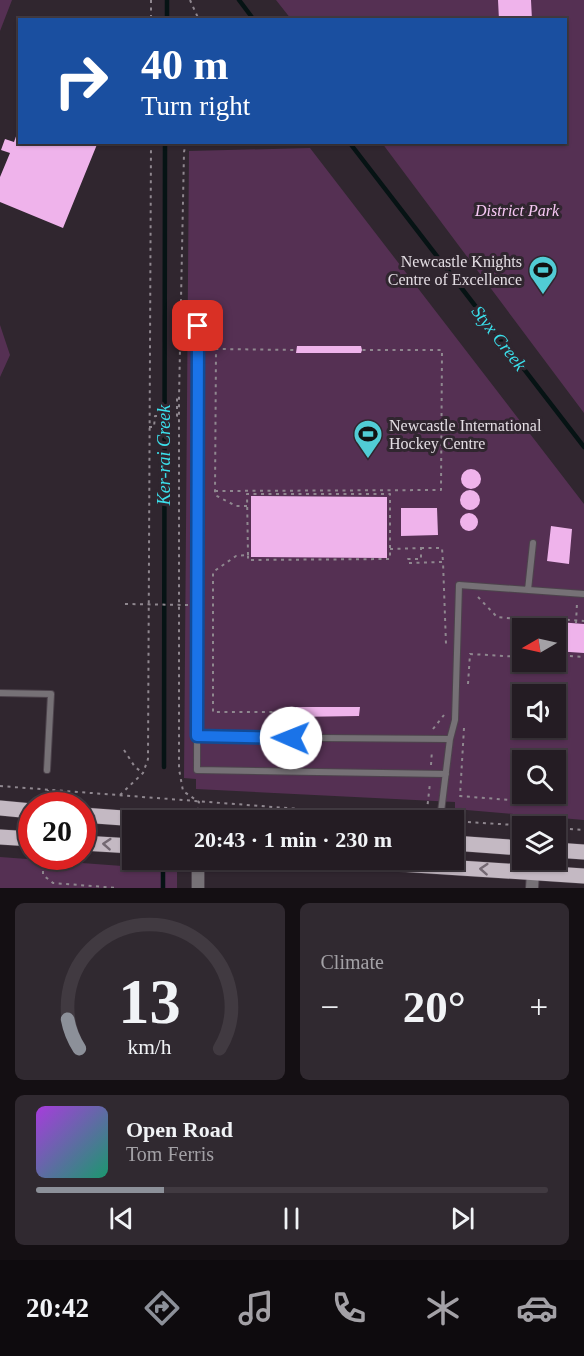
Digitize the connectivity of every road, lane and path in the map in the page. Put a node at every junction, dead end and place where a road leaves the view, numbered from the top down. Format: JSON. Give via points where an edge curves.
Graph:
{"nodes":[{"id":1,"x":151,"y":0,"type":"edge"},
{"id":2,"x":190,"y":0,"type":"edge"},
{"id":3,"x":151,"y":18,"type":"edge"},
{"id":4,"x":198,"y":18,"type":"edge"},
{"id":5,"x":150,"y":144,"type":"edge"},
{"id":6,"x":186,"y":144,"type":"edge"},
{"id":7,"x":198,"y":326,"type":"dead end"},
{"id":8,"x":296,"y":350,"type":"dead end"},
{"id":9,"x":362,"y":350,"type":"dead end"},
{"id":10,"x":179,"y":398,"type":"junction"},
{"id":11,"x":149,"y":427,"type":"junction"},
{"id":12,"x":215,"y":491,"type":"junction"},
{"id":13,"x":247,"y":506,"type":"junction"},
{"id":14,"x":533,"y":543,"type":"dead end"},
{"id":15,"x":421,"y":548,"type":"junction"},
{"id":16,"x":390,"y":549,"type":"junction"},
{"id":17,"x":248,"y":555,"type":"junction"},
{"id":18,"x":442,"y":562,"type":"junction"},
{"id":19,"x":528,"y":590,"type":"junction"},
{"id":20,"x":580,"y":594,"type":"edge"},
{"id":21,"x":445,"y":597,"type":"junction"},
{"id":22,"x":458,"y":597,"type":"junction"},
{"id":23,"x":125,"y":604,"type":"dead end"},
{"id":24,"x":196,"y":604,"type":"junction"},
{"id":25,"x":148,"y":605,"type":"junction"},
{"id":26,"x":177,"y":605,"type":"junction"},
{"id":27,"x":512,"y":618,"type":"edge"},
{"id":28,"x":566,"y":621,"type":"edge"},
{"id":29,"x":584,"y":621,"type":"edge"},
{"id":30,"x":576,"y":622,"type":"junction"},
{"id":31,"x":446,"y":654,"type":"dead end"},
{"id":32,"x":566,"y":655,"type":"edge"},
{"id":33,"x":512,"y":656,"type":"edge"},
{"id":34,"x":582,"y":656,"type":"edge"},
{"id":35,"x":467,"y":689,"type":"dead end"},
{"id":36,"x":0,"y":693,"type":"edge"},
{"id":37,"x":296,"y":712,"type":"dead end"},
{"id":38,"x":447,"y":712,"type":"dead end"},
{"id":39,"x":465,"y":725,"type":"dead end"},
{"id":40,"x":197,"y":736,"type":"junction"},
{"id":41,"x":433,"y":739,"type":"junction"},
{"id":42,"x":450,"y":739,"type":"junction"},
{"id":43,"x":124,"y":750,"type":"dead end"},
{"id":44,"x":47,"y":770,"type":"dead end"},
{"id":45,"x":143,"y":773,"type":"junction"},
{"id":46,"x":430,"y":774,"type":"junction"},
{"id":47,"x":446,"y":774,"type":"junction"},
{"id":48,"x":0,"y":786,"type":"edge"},
{"id":49,"x":48,"y":790,"type":"joint"},
{"id":50,"x":120,"y":795,"type":"junction"},
{"id":51,"x":512,"y":800,"type":"edge"},
{"id":52,"x":199,"y":802,"type":"junction"},
{"id":53,"x":0,"y":808,"type":"edge"},
{"id":54,"x":18,"y":810,"type":"edge"},
{"id":55,"x":198,"y":810,"type":"edge"},
{"id":56,"x":306,"y":810,"type":"edge"},
{"id":57,"x":427,"y":810,"type":"edge"},
{"id":58,"x":441,"y":810,"type":"edge"},
{"id":59,"x":96,"y":816,"type":"edge"},
{"id":60,"x":122,"y":818,"type":"edge"},
{"id":61,"x":464,"y":822,"type":"edge"},
{"id":62,"x":512,"y":825,"type":"edge"},
{"id":63,"x":566,"y":829,"type":"edge"},
{"id":64,"x":584,"y":830,"type":"edge"},
{"id":65,"x":0,"y":837,"type":"edge"},
{"id":66,"x":18,"y":838,"type":"edge"},
{"id":67,"x":96,"y":844,"type":"edge"},
{"id":68,"x":464,"y":844,"type":"edge"},
{"id":69,"x":122,"y":845,"type":"edge"},
{"id":70,"x":512,"y":847,"type":"edge"},
{"id":71,"x":566,"y":851,"type":"edge"},
{"id":72,"x":584,"y":852,"type":"edge"},
{"id":73,"x":43,"y":870,"type":"edge"},
{"id":74,"x":198,"y":870,"type":"edge"},
{"id":75,"x":434,"y":870,"type":"edge"},
{"id":76,"x":584,"y":876,"type":"edge"},
{"id":77,"x":532,"y":880,"type":"edge"},
{"id":78,"x":117,"y":888,"type":"edge"},
{"id":79,"x":198,"y":888,"type":"edge"}],
"edges":[{"from":1,"to":3,"type":"path"},
{"from":2,"to":4,"type":"path"},
{"from":5,"to":11,"type":"path"},
{"from":6,"to":10,"type":"path"},
{"from":7,"to":24,"type":"lane"},
{"from":8,"to":12,"type":"path","via":[[216,349]]},
{"from":9,"to":12,"type":"path","via":[[442,350],[441,490]]},
{"from":10,"to":11,"type":"path","via":[[177,416],[155,416],[154,427]]},
{"from":10,"to":26,"type":"path"},
{"from":11,"to":25,"type":"path"},
{"from":12,"to":13,"type":"path","via":[[215,495],[236,506]]},
{"from":13,"to":16,"type":"path","via":[[247,494],[390,494]]},
{"from":13,"to":17,"type":"path"},
{"from":14,"to":19,"type":"lane"},
{"from":15,"to":16,"type":"path"},
{"from":15,"to":18,"type":"path","via":[[442,548]]},
{"from":15,"to":18,"type":"path","via":[[421,559],[408,559],[408,563]]},
{"from":16,"to":17,"type":"path","via":[[390,560],[248,560]]},
{"from":17,"to":37,"type":"path","via":[[236,556],[213,572],[213,712]]},
{"from":18,"to":21,"type":"path"},
{"from":19,"to":20,"type":"lane"},
{"from":19,"to":22,"type":"lane","via":[[459,585]]},
{"from":20,"to":30,"type":"path"},
{"from":21,"to":22,"type":"path"},
{"from":21,"to":31,"type":"path"},
{"from":22,"to":27,"type":"path","via":[[479,597],[497,617]]},
{"from":22,"to":42,"type":"lane","via":[[455,720]]},
{"from":23,"to":25,"type":"path"},
{"from":24,"to":26,"type":"path"},
{"from":24,"to":40,"type":"lane"},
{"from":25,"to":26,"type":"path"},
{"from":25,"to":45,"type":"path","via":[[148,759]]},
{"from":26,"to":52,"type":"path","via":[[179,769],[183,791]]},
{"from":28,"to":30,"type":"path"},
{"from":29,"to":30,"type":"path"},
{"from":32,"to":34,"type":"path"},
{"from":33,"to":35,"type":"path","via":[[470,654]]},
{"from":36,"to":44,"type":"lane","via":[[51,694]]},
{"from":38,"to":41,"type":"path","via":[[434,727]]},
{"from":39,"to":51,"type":"path","via":[[460,796]]},
{"from":40,"to":41,"type":"lane"},
{"from":40,"to":46,"type":"lane","via":[[196,770]]},
{"from":41,"to":42,"type":"lane"},
{"from":41,"to":46,"type":"path"},
{"from":42,"to":47,"type":"lane"},
{"from":43,"to":45,"type":"path"},
{"from":45,"to":50,"type":"path"},
{"from":46,"to":47,"type":"lane"},
{"from":46,"to":57,"type":"path"},
{"from":47,"to":58,"type":"lane"},
{"from":48,"to":49,"type":"path"},
{"from":49,"to":50,"type":"path"},
{"from":50,"to":52,"type":"path"},
{"from":52,"to":55,"type":"path"},
{"from":52,"to":56,"type":"path"},
{"from":53,"to":54,"type":"main road"},
{"from":59,"to":60,"type":"main road"},
{"from":61,"to":62,"type":"path"},
{"from":63,"to":64,"type":"path"},
{"from":65,"to":66,"type":"main road"},
{"from":69,"to":67,"type":"main road","one_way":true},
{"from":68,"to":70,"type":"main road"},
{"from":71,"to":72,"type":"main road"},
{"from":73,"to":78,"type":"path","via":[[43,875],[53,883]]},
{"from":74,"to":79,"type":"street"},
{"from":77,"to":75,"type":"main road","one_way":true},
{"from":76,"to":77,"type":"main road"}]}
